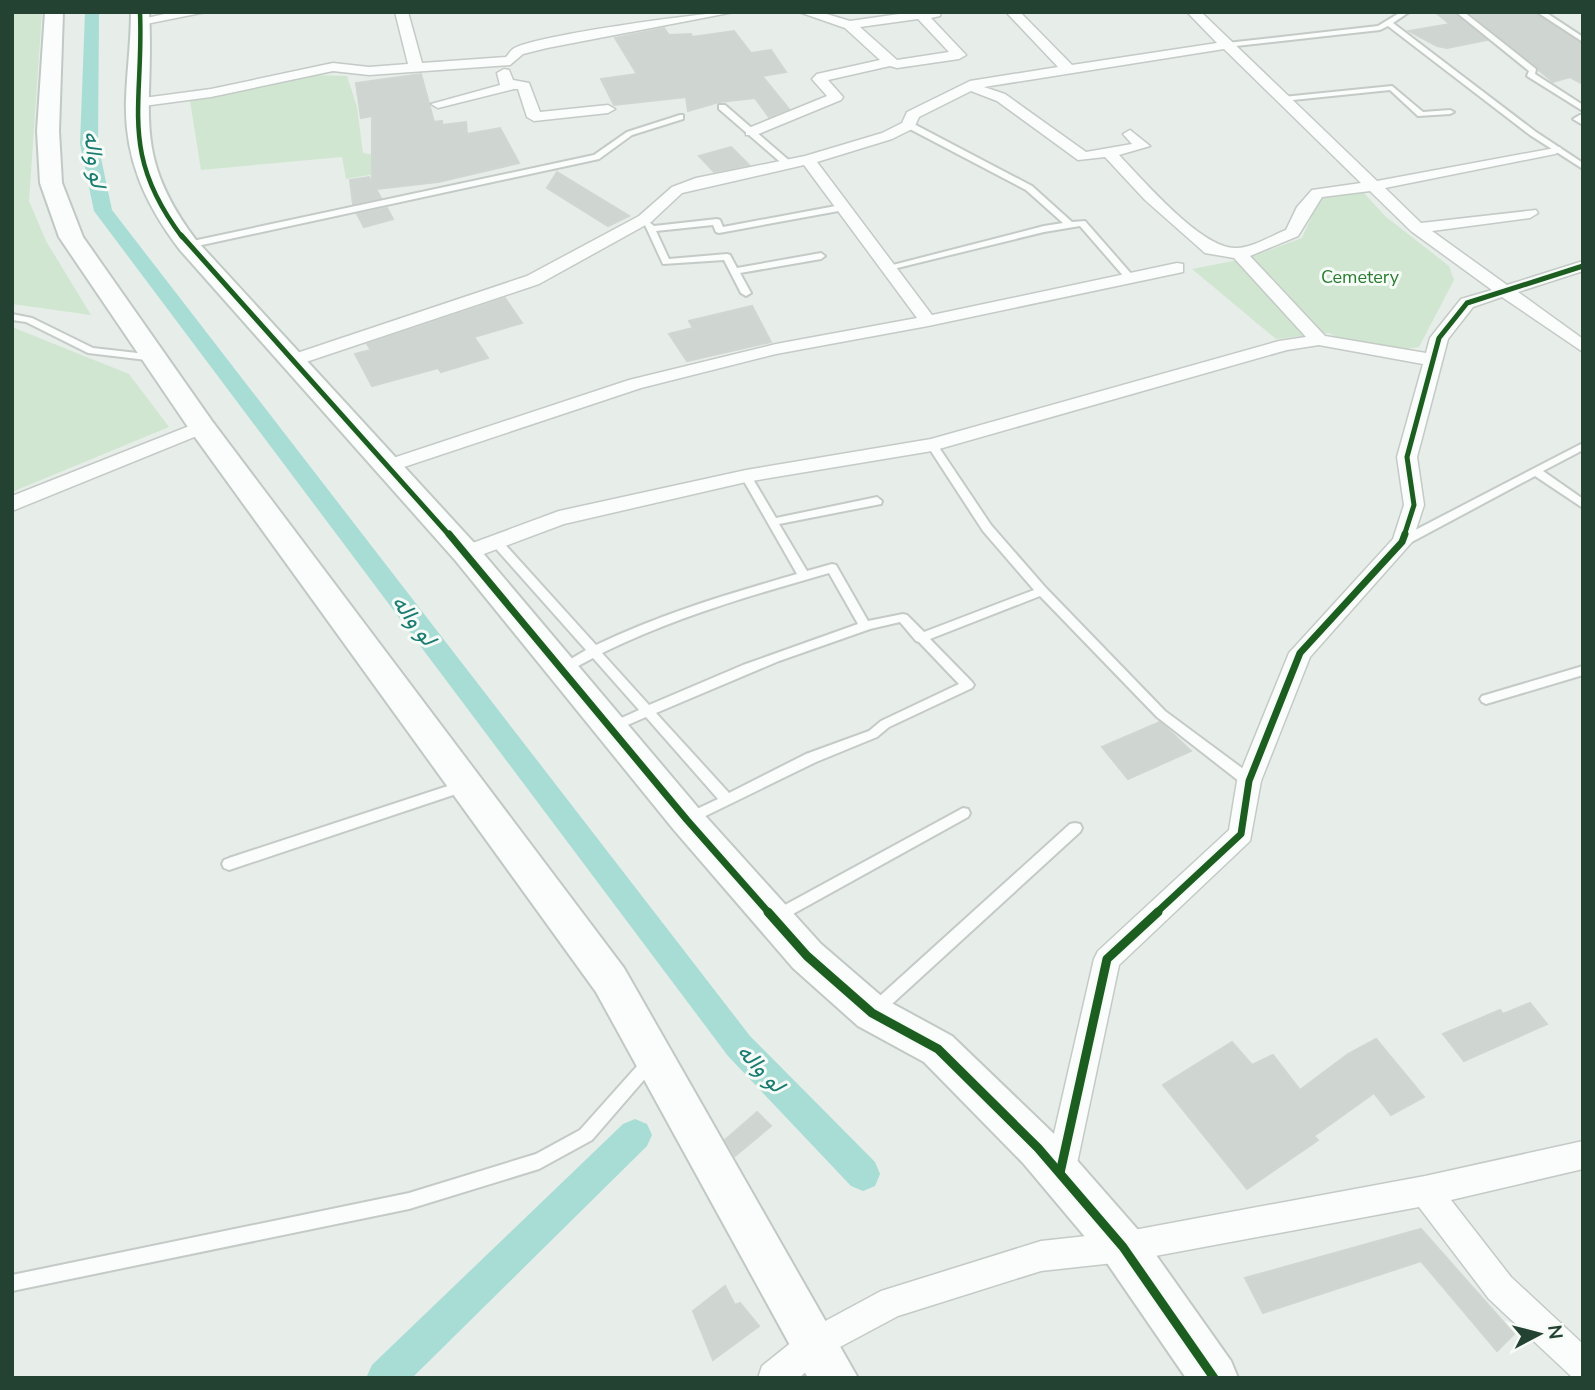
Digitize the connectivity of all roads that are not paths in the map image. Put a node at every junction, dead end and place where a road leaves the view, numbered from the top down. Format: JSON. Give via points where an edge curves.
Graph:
{"nodes":[{"id":1,"x":54,"y":12,"type":"edge"},
{"id":2,"x":200,"y":12,"type":"edge"},
{"id":3,"x":401,"y":12,"type":"edge"},
{"id":4,"x":728,"y":12,"type":"edge"},
{"id":5,"x":805,"y":12,"type":"edge"},
{"id":6,"x":939,"y":12,"type":"edge"},
{"id":7,"x":1012,"y":12,"type":"edge"},
{"id":8,"x":1194,"y":12,"type":"edge"},
{"id":9,"x":1406,"y":12,"type":"edge"},
{"id":10,"x":1459,"y":12,"type":"edge"},
{"id":11,"x":1540,"y":12,"type":"edge"},
{"id":12,"x":619,"y":14,"type":"dead end"},
{"id":13,"x":921,"y":15,"type":"junction"},
{"id":14,"x":141,"y":17,"type":"edge"},
{"id":15,"x":872,"y":17,"type":"edge"},
{"id":16,"x":1390,"y":24,"type":"junction"},
{"id":17,"x":850,"y":25,"type":"junction"},
{"id":18,"x":630,"y":28,"type":"junction"},
{"id":19,"x":1583,"y":40,"type":"edge"},
{"id":20,"x":1227,"y":45,"type":"junction"},
{"id":21,"x":499,"y":62,"type":"junction"},
{"id":22,"x":890,"y":62,"type":"junction"},
{"id":23,"x":416,"y":68,"type":"junction"},
{"id":24,"x":1068,"y":69,"type":"junction"},
{"id":25,"x":964,"y":74,"type":"junction"},
{"id":26,"x":509,"y":84,"type":"junction"},
{"id":27,"x":1283,"y":99,"type":"junction"},
{"id":28,"x":136,"y":103,"type":"junction"},
{"id":29,"x":438,"y":104,"type":"dead end"},
{"id":30,"x":722,"y":107,"type":"dead end"},
{"id":31,"x":608,"y":109,"type":"dead end"},
{"id":32,"x":1583,"y":109,"type":"edge"},
{"id":33,"x":1450,"y":112,"type":"dead end"},
{"id":34,"x":680,"y":117,"type":"dead end"},
{"id":35,"x":1583,"y":117,"type":"edge"},
{"id":36,"x":1583,"y":122,"type":"edge"},
{"id":37,"x":909,"y":125,"type":"junction"},
{"id":38,"x":751,"y":132,"type":"junction"},
{"id":39,"x":1130,"y":134,"type":"dead end"},
{"id":40,"x":1555,"y":150,"type":"junction"},
{"id":41,"x":1109,"y":153,"type":"junction"},
{"id":42,"x":808,"y":160,"type":"junction"},
{"id":43,"x":789,"y":165,"type":"junction"},
{"id":44,"x":1583,"y":167,"type":"edge"},
{"id":45,"x":1374,"y":187,"type":"junction"},
{"id":46,"x":841,"y":208,"type":"junction"},
{"id":47,"x":1530,"y":213,"type":"dead end"},
{"id":48,"x":649,"y":224,"type":"junction"},
{"id":49,"x":1070,"y":225,"type":"junction"},
{"id":50,"x":1417,"y":228,"type":"junction"},
{"id":51,"x":188,"y":245,"type":"junction"},
{"id":52,"x":1239,"y":254,"type":"junction"},
{"id":53,"x":821,"y":256,"type":"dead end"},
{"id":54,"x":1583,"y":266,"type":"edge"},
{"id":55,"x":1177,"y":268,"type":"dead end"},
{"id":56,"x":888,"y":269,"type":"junction"},
{"id":57,"x":734,"y":271,"type":"junction"},
{"id":58,"x":1129,"y":277,"type":"junction"},
{"id":59,"x":1502,"y":290,"type":"junction"},
{"id":60,"x":746,"y":293,"type":"dead end"},
{"id":61,"x":12,"y":317,"type":"edge"},
{"id":62,"x":928,"y":321,"type":"junction"},
{"id":63,"x":1319,"y":340,"type":"junction"},
{"id":64,"x":1583,"y":347,"type":"edge"},
{"id":65,"x":156,"y":358,"type":"junction"},
{"id":66,"x":294,"y":360,"type":"junction"},
{"id":67,"x":1433,"y":360,"type":"junction"},
{"id":68,"x":202,"y":427,"type":"junction"},
{"id":69,"x":932,"y":445,"type":"junction"},
{"id":70,"x":1583,"y":446,"type":"edge"},
{"id":71,"x":388,"y":466,"type":"junction"},
{"id":72,"x":1537,"y":472,"type":"junction"},
{"id":73,"x":746,"y":476,"type":"junction"},
{"id":74,"x":877,"y":501,"type":"dead end"},
{"id":75,"x":12,"y":504,"type":"edge"},
{"id":76,"x":1583,"y":504,"type":"edge"},
{"id":77,"x":772,"y":522,"type":"junction"},
{"id":78,"x":1402,"y":542,"type":"junction"},
{"id":79,"x":481,"y":548,"type":"junction"},
{"id":80,"x":804,"y":576,"type":"junction"},
{"id":81,"x":1042,"y":591,"type":"junction"},
{"id":82,"x":865,"y":626,"type":"junction"},
{"id":83,"x":920,"y":638,"type":"junction"},
{"id":84,"x":592,"y":651,"type":"junction"},
{"id":85,"x":562,"y":669,"type":"junction"},
{"id":86,"x":1583,"y":670,"type":"edge"},
{"id":87,"x":1486,"y":699,"type":"dead end"},
{"id":88,"x":650,"y":710,"type":"junction"},
{"id":89,"x":612,"y":727,"type":"junction"},
{"id":90,"x":1249,"y":781,"type":"junction"},
{"id":91,"x":466,"y":785,"type":"junction"},
{"id":92,"x":727,"y":800,"type":"junction"},
{"id":93,"x":963,"y":813,"type":"dead end"},
{"id":94,"x":687,"y":820,"type":"junction"},
{"id":95,"x":1075,"y":828,"type":"dead end"},
{"id":96,"x":229,"y":864,"type":"dead end"},
{"id":97,"x":773,"y":918,"type":"junction"},
{"id":98,"x":872,"y":1013,"type":"junction"},
{"id":99,"x":654,"y":1059,"type":"junction"},
{"id":100,"x":1583,"y":1155,"type":"edge"},
{"id":101,"x":1060,"y":1173,"type":"junction"},
{"id":102,"x":1425,"y":1191,"type":"junction"},
{"id":103,"x":1123,"y":1247,"type":"junction"},
{"id":104,"x":12,"y":1283,"type":"edge"},
{"id":105,"x":814,"y":1344,"type":"junction"},
{"id":106,"x":1583,"y":1366,"type":"edge"},
{"id":107,"x":775,"y":1378,"type":"edge"},
{"id":108,"x":834,"y":1378,"type":"edge"},
{"id":109,"x":1214,"y":1378,"type":"edge"}],
"edges":[{"from":1,"to":65,"type":"street","via":[[48,131],[51,183],[71,237]]},
{"from":2,"to":14,"type":"street"},
{"from":3,"to":23,"type":"street"},
{"from":4,"to":18,"type":"street"},
{"from":5,"to":17,"type":"street"},
{"from":6,"to":13,"type":"street"},
{"from":7,"to":24,"type":"street"},
{"from":8,"to":20,"type":"street"},
{"from":9,"to":16,"type":"lane"},
{"from":10,"to":32,"type":"lane","via":[[1533,71],[1530,74]]},
{"from":11,"to":19,"type":"lane"},
{"from":12,"to":18,"type":"street"},
{"from":13,"to":15,"type":"street"},
{"from":13,"to":25,"type":"street","via":[[958,51]]},
{"from":14,"to":28,"type":"street"},
{"from":15,"to":17,"type":"street"},
{"from":16,"to":20,"type":"lane","via":[[1342,34]]},
{"from":16,"to":40,"type":"lane"},
{"from":17,"to":22,"type":"street"},
{"from":18,"to":21,"type":"street","via":[[519,51],[510,61]]},
{"from":20,"to":24,"type":"street"},
{"from":20,"to":27,"type":"street"},
{"from":21,"to":23,"type":"street"},
{"from":21,"to":26,"type":"street"},
{"from":22,"to":25,"type":"street"},
{"from":22,"to":38,"type":"street","via":[[822,77],[819,79],[836,97]]},
{"from":23,"to":28,"type":"street","via":[[310,70],[211,93]]},
{"from":24,"to":25,"type":"street"},
{"from":25,"to":37,"type":"street","via":[[912,115]]},
{"from":25,"to":41,"type":"street","via":[[1083,157]]},
{"from":26,"to":29,"type":"street"},
{"from":26,"to":31,"type":"street","via":[[524,86],[534,117]]},
{"from":27,"to":33,"type":"lane","via":[[1392,88],[1421,114]]},
{"from":27,"to":45,"type":"street"},
{"from":28,"to":51,"type":"street","via":[[139,155],[149,183],[164,215]]},
{"from":30,"to":38,"type":"lane"},
{"from":34,"to":51,"type":"lane","via":[[631,133],[596,157]]},
{"from":35,"to":36,"type":"lane","via":[[1577,119]]},
{"from":37,"to":42,"type":"street"},
{"from":37,"to":49,"type":"lane","via":[[1029,188]]},
{"from":38,"to":43,"type":"lane"},
{"from":39,"to":41,"type":"street","via":[[1143,146]]},
{"from":40,"to":44,"type":"lane"},
{"from":40,"to":45,"type":"street"},
{"from":41,"to":52,"type":"street","via":[[1211,250]]},
{"from":42,"to":43,"type":"street"},
{"from":42,"to":46,"type":"street"},
{"from":43,"to":48,"type":"street","via":[[677,190]]},
{"from":45,"to":50,"type":"street"},
{"from":45,"to":52,"type":"street","via":[[1317,193],[1292,233]]},
{"from":46,"to":48,"type":"lane","via":[[719,230],[717,222]]},
{"from":46,"to":56,"type":"street"},
{"from":47,"to":50,"type":"street"},
{"from":48,"to":57,"type":"lane","via":[[666,262],[727,257]]},
{"from":48,"to":66,"type":"street","via":[[533,280]]},
{"from":49,"to":56,"type":"lane"},
{"from":49,"to":58,"type":"lane","via":[[1082,223]]},
{"from":50,"to":59,"type":"street"},
{"from":51,"to":66,"type":"street"},
{"from":52,"to":63,"type":"street"},
{"from":53,"to":57,"type":"lane"},
{"from":54,"to":59,"type":"street"},
{"from":55,"to":58,"type":"street"},
{"from":56,"to":62,"type":"street"},
{"from":57,"to":60,"type":"lane"},
{"from":58,"to":62,"type":"street"},
{"from":59,"to":64,"type":"street"},
{"from":59,"to":67,"type":"street","via":[[1467,303],[1440,338]]},
{"from":61,"to":65,"type":"lane","via":[[29,320],[91,351]]},
{"from":62,"to":71,"type":"street","via":[[776,349],[635,384]]},
{"from":63,"to":67,"type":"street"},
{"from":63,"to":69,"type":"street","via":[[1285,345]]},
{"from":65,"to":68,"type":"street"},
{"from":66,"to":71,"type":"street"},
{"from":67,"to":78,"type":"street","via":[[1407,457],[1414,505]]},
{"from":68,"to":75,"type":"street"},
{"from":68,"to":91,"type":"street"},
{"from":69,"to":73,"type":"street"},
{"from":69,"to":81,"type":"lane","via":[[986,528]]},
{"from":70,"to":72,"type":"lane"},
{"from":71,"to":79,"type":"street"},
{"from":72,"to":76,"type":"lane"},
{"from":72,"to":78,"type":"lane"},
{"from":73,"to":77,"type":"lane"},
{"from":73,"to":79,"type":"street","via":[[559,518]]},
{"from":74,"to":77,"type":"lane"},
{"from":77,"to":80,"type":"lane"},
{"from":78,"to":90,"type":"street","via":[[1300,653]]},
{"from":79,"to":84,"type":"lane"},
{"from":79,"to":85,"type":"street"},
{"from":80,"to":82,"type":"lane","via":[[832,568]]},
{"from":80,"to":84,"type":"lane"},
{"from":81,"to":83,"type":"lane"},
{"from":81,"to":90,"type":"lane","via":[[1161,714]]},
{"from":82,"to":83,"type":"lane","via":[[903,618]]},
{"from":82,"to":88,"type":"lane"},
{"from":83,"to":92,"type":"lane","via":[[968,685]]},
{"from":84,"to":85,"type":"lane"},
{"from":84,"to":88,"type":"lane"},
{"from":85,"to":89,"type":"street"},
{"from":86,"to":87,"type":"lane"},
{"from":88,"to":89,"type":"lane"},
{"from":88,"to":92,"type":"lane"},
{"from":89,"to":94,"type":"street"},
{"from":90,"to":101,"type":"street","via":[[1241,834],[1107,959]]},
{"from":91,"to":96,"type":"lane"},
{"from":91,"to":99,"type":"street","via":[[610,980]]},
{"from":92,"to":94,"type":"lane"},
{"from":93,"to":97,"type":"lane"},
{"from":94,"to":97,"type":"street"},
{"from":95,"to":98,"type":"lane"},
{"from":97,"to":98,"type":"street","via":[[807,956]]},
{"from":98,"to":101,"type":"street","via":[[938,1049]]},
{"from":99,"to":104,"type":"lane","via":[[586,1135],[539,1161],[409,1201]]},
{"from":99,"to":105,"type":"street"},
{"from":100,"to":102,"type":"street"},
{"from":101,"to":103,"type":"street"},
{"from":102,"to":103,"type":"street"},
{"from":102,"to":106,"type":"street","via":[[1500,1288]]},
{"from":103,"to":105,"type":"street","via":[[1041,1256],[892,1303]]},
{"from":103,"to":109,"type":"street"},
{"from":105,"to":107,"type":"street"},
{"from":105,"to":108,"type":"street"}]}
